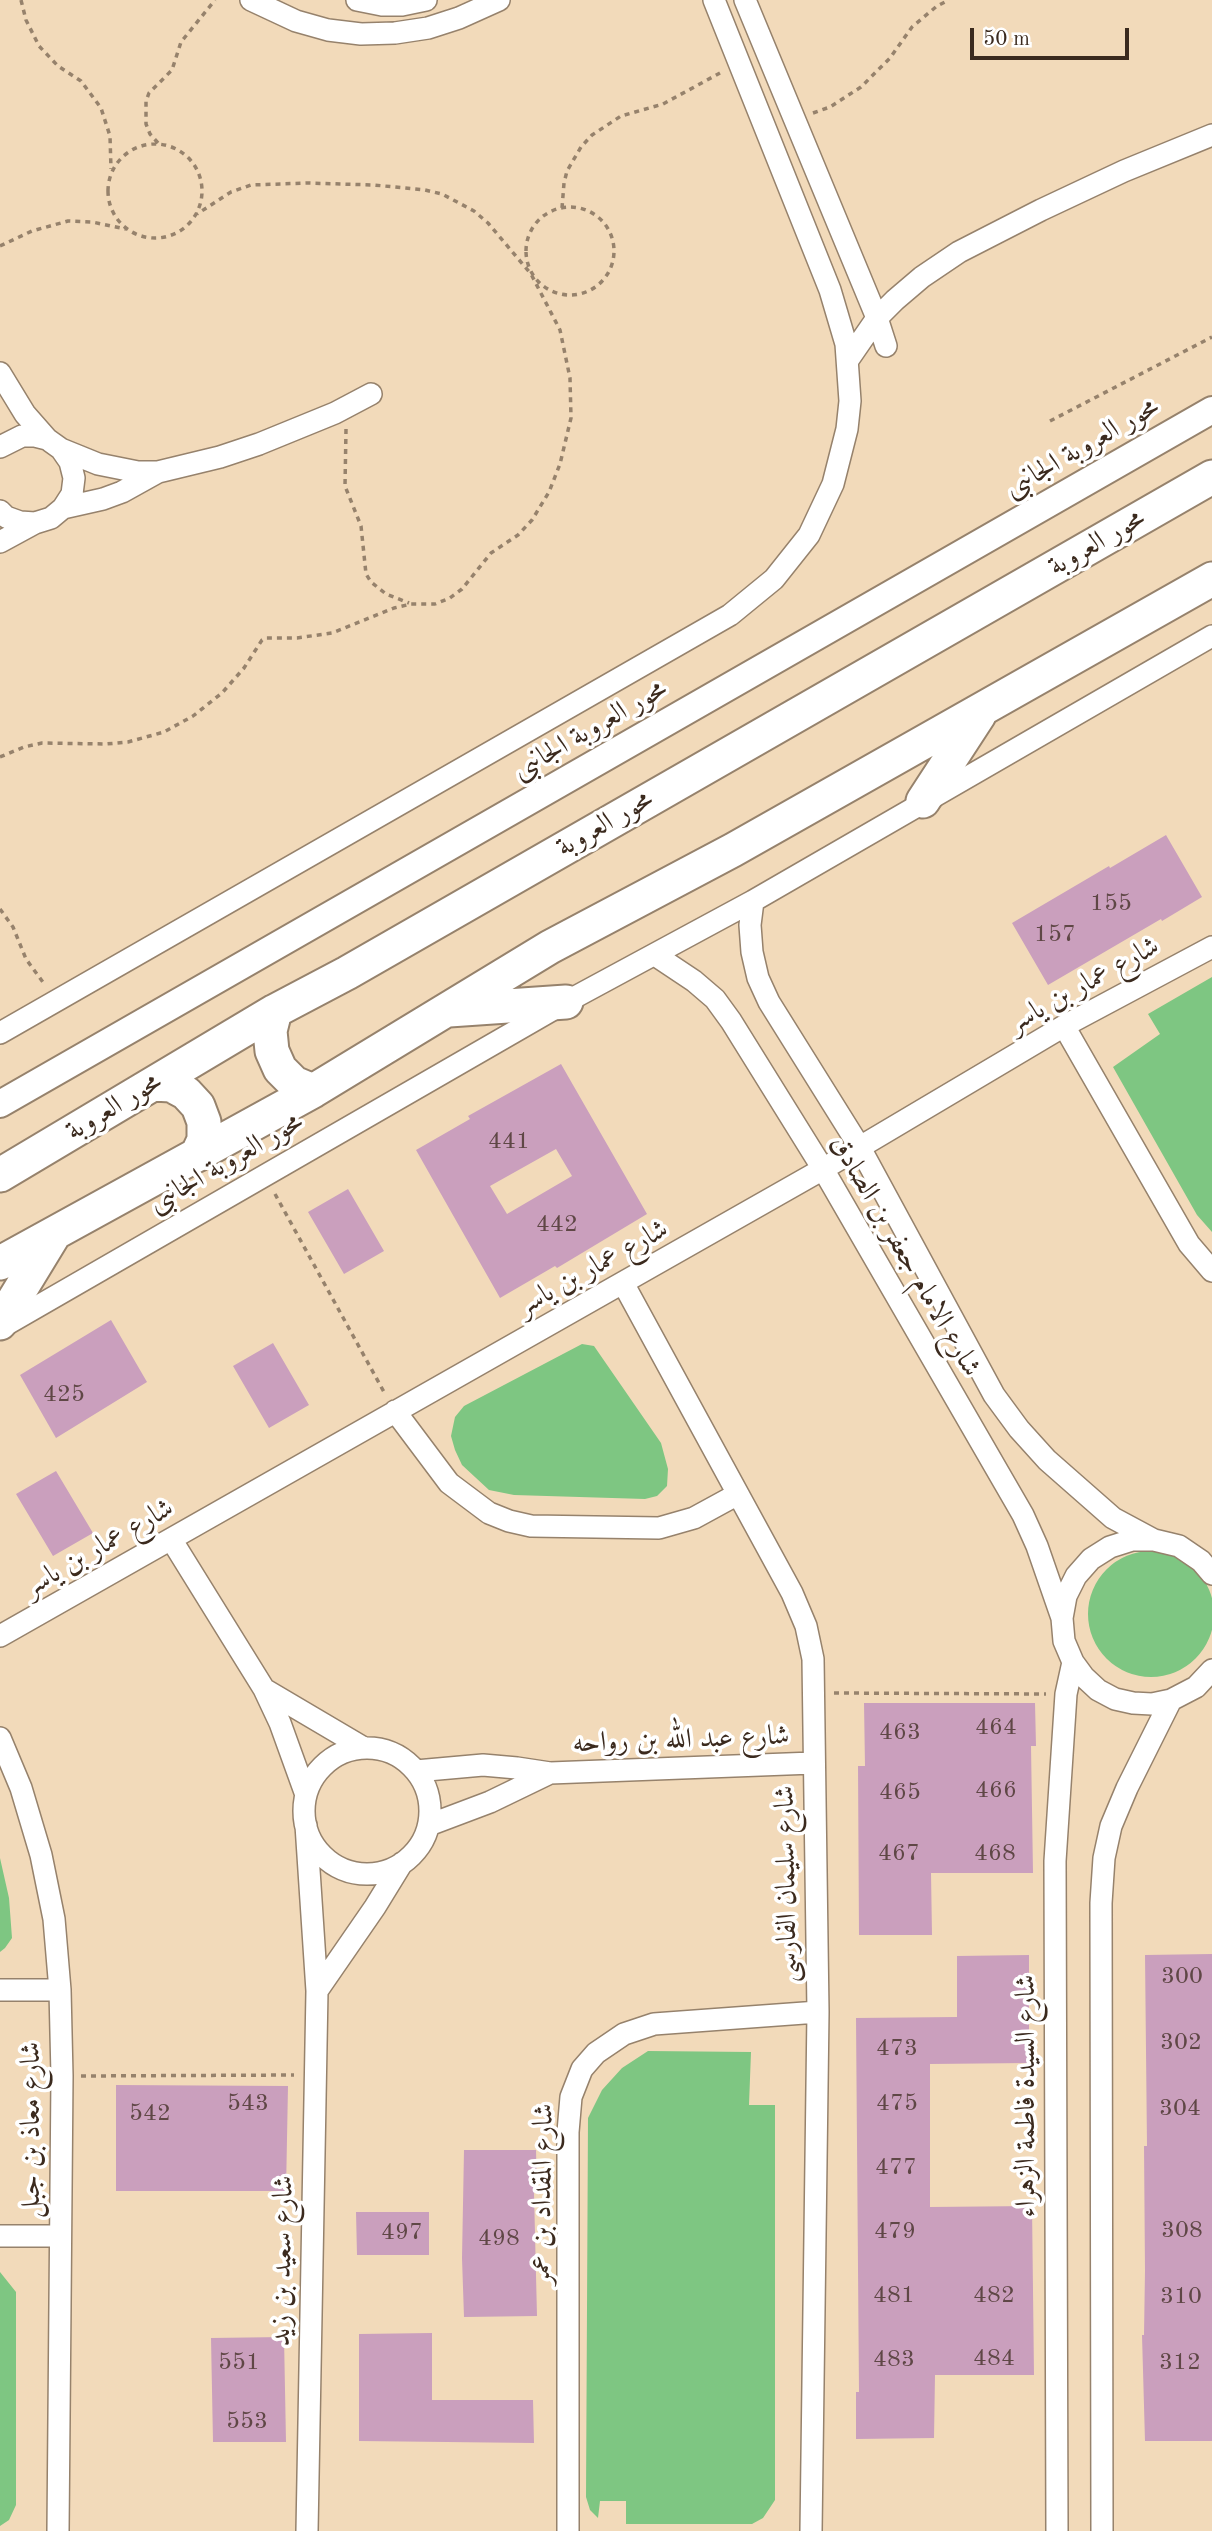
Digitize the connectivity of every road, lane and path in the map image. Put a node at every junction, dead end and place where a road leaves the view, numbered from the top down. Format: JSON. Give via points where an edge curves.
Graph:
{"nodes":[{"id":1,"x":21,"y":0,"type":"edge"},
{"id":2,"x":215,"y":0,"type":"edge"},
{"id":3,"x":251,"y":0,"type":"edge"},
{"id":4,"x":357,"y":0,"type":"edge"},
{"id":5,"x":426,"y":0,"type":"edge"},
{"id":6,"x":499,"y":0,"type":"edge"},
{"id":7,"x":714,"y":0,"type":"edge"},
{"id":8,"x":745,"y":0,"type":"edge"},
{"id":9,"x":949,"y":0,"type":"edge"},
{"id":10,"x":740,"y":63,"type":"junction"},
{"id":11,"x":794,"y":119,"type":"junction"},
{"id":12,"x":1212,"y":135,"type":"edge"},
{"id":13,"x":158,"y":143,"type":"junction"},
{"id":14,"x":111,"y":172,"type":"junction"},
{"id":15,"x":562,"y":208,"type":"junction"},
{"id":16,"x":197,"y":214,"type":"junction"},
{"id":17,"x":128,"y":230,"type":"junction"},
{"id":18,"x":0,"y":246,"type":"edge"},
{"id":19,"x":531,"y":274,"type":"junction"},
{"id":20,"x":877,"y":318,"type":"junction"},
{"id":21,"x":1212,"y":337,"type":"edge"},
{"id":22,"x":886,"y":346,"type":"dead end"},
{"id":23,"x":848,"y":360,"type":"junction"},
{"id":24,"x":0,"y":373,"type":"edge"},
{"id":25,"x":371,"y":394,"type":"dead end"},
{"id":26,"x":346,"y":407,"type":"junction"},
{"id":27,"x":1212,"y":410,"type":"edge"},
{"id":28,"x":1050,"y":421,"type":"dead end"},
{"id":29,"x":54,"y":444,"type":"junction"},
{"id":30,"x":0,"y":447,"type":"edge"},
{"id":31,"x":158,"y":472,"type":"junction"},
{"id":32,"x":1212,"y":477,"type":"edge"},
{"id":33,"x":63,"y":508,"type":"junction"},
{"id":34,"x":0,"y":511,"type":"edge"},
{"id":35,"x":35,"y":523,"type":"junction"},
{"id":36,"x":0,"y":542,"type":"edge"},
{"id":37,"x":1212,"y":579,"type":"edge"},
{"id":38,"x":1172,"y":602,"type":"junction"},
{"id":39,"x":1212,"y":603,"type":"edge"},
{"id":40,"x":411,"y":604,"type":"junction"},
{"id":41,"x":1212,"y":636,"type":"edge"},
{"id":42,"x":982,"y":709,"type":"junction"},
{"id":43,"x":0,"y":757,"type":"edge"},
{"id":44,"x":923,"y":801,"type":"junction"},
{"id":45,"x":753,"y":901,"type":"junction"},
{"id":46,"x":0,"y":909,"type":"edge"},
{"id":47,"x":1212,"y":947,"type":"edge"},
{"id":48,"x":654,"y":954,"type":"junction"},
{"id":49,"x":55,"y":1002,"type":"junction"},
{"id":50,"x":566,"y":1002,"type":"junction"},
{"id":51,"x":275,"y":1011,"type":"junction"},
{"id":52,"x":443,"y":1011,"type":"junction"},
{"id":53,"x":1064,"y":1026,"type":"junction"},
{"id":54,"x":0,"y":1033,"type":"edge"},
{"id":55,"x":153,"y":1084,"type":"junction"},
{"id":56,"x":313,"y":1091,"type":"junction"},
{"id":57,"x":0,"y":1104,"type":"edge"},
{"id":58,"x":859,"y":1146,"type":"junction"},
{"id":59,"x":197,"y":1156,"type":"junction"},
{"id":60,"x":823,"y":1169,"type":"junction"},
{"id":61,"x":0,"y":1175,"type":"edge"},
{"id":62,"x":266,"y":1177,"type":"junction"},
{"id":63,"x":54,"y":1234,"type":"junction"},
{"id":64,"x":0,"y":1263,"type":"edge"},
{"id":65,"x":1212,"y":1271,"type":"edge"},
{"id":66,"x":623,"y":1283,"type":"junction"},
{"id":67,"x":0,"y":1326,"type":"edge"},
{"id":68,"x":395,"y":1411,"type":"junction"},
{"id":69,"x":738,"y":1494,"type":"junction"},
{"id":70,"x":171,"y":1539,"type":"junction"},
{"id":71,"x":1154,"y":1540,"type":"junction"},
{"id":72,"x":1208,"y":1566,"type":"edge"},
{"id":73,"x":1062,"y":1618,"type":"junction"},
{"id":74,"x":0,"y":1636,"type":"edge"},
{"id":75,"x":1073,"y":1662,"type":"junction"},
{"id":76,"x":1211,"y":1672,"type":"edge"},
{"id":77,"x":264,"y":1689,"type":"junction"},
{"id":78,"x":814,"y":1692,"type":"junction"},
{"id":79,"x":1066,"y":1694,"type":"junction"},
{"id":80,"x":1171,"y":1700,"type":"junction"},
{"id":81,"x":0,"y":1738,"type":"edge"},
{"id":82,"x":364,"y":1748,"type":"junction"},
{"id":83,"x":813,"y":1763,"type":"junction"},
{"id":84,"x":416,"y":1771,"type":"junction"},
{"id":85,"x":550,"y":1773,"type":"junction"},
{"id":86,"x":306,"y":1795,"type":"junction"},
{"id":87,"x":306,"y":1825,"type":"junction"},
{"id":88,"x":429,"y":1825,"type":"junction"},
{"id":89,"x":402,"y":1863,"type":"junction"},
{"id":90,"x":0,"y":1990,"type":"edge"},
{"id":91,"x":60,"y":1990,"type":"junction"},
{"id":92,"x":317,"y":1991,"type":"junction"},
{"id":93,"x":818,"y":2011,"type":"junction"},
{"id":94,"x":314,"y":2075,"type":"junction"},
{"id":95,"x":62,"y":2076,"type":"junction"},
{"id":96,"x":0,"y":2236,"type":"edge"},
{"id":97,"x":60,"y":2236,"type":"junction"},
{"id":98,"x":58,"y":2531,"type":"edge"},
{"id":99,"x":307,"y":2531,"type":"edge"},
{"id":100,"x":568,"y":2531,"type":"edge"},
{"id":101,"x":811,"y":2531,"type":"edge"},
{"id":102,"x":1057,"y":2531,"type":"edge"},
{"id":103,"x":1101,"y":2531,"type":"edge"}],
"edges":[{"from":1,"to":14,"type":"path","via":[[38,46],[81,81],[101,108],[110,135]]},
{"from":2,"to":13,"type":"path","via":[[181,42],[172,70],[149,93],[146,124]]},
{"from":3,"to":6,"type":"street","via":[[296,21],[361,34],[428,28]]},
{"from":4,"to":5,"type":"street","via":[[402,5]]},
{"from":7,"to":10,"type":"street"},
{"from":8,"to":11,"type":"street"},
{"from":9,"to":11,"type":"path","via":[[912,27],[861,87],[830,107]]},
{"from":10,"to":15,"type":"path","via":[[679,97],[621,116],[592,135],[573,158]]},
{"from":10,"to":23,"type":"street","via":[[830,290]]},
{"from":11,"to":20,"type":"street"},
{"from":12,"to":20,"type":"street","via":[[1100,182],[959,252],[922,277]]},
{"from":13,"to":14,"type":"path","via":[[135,147]]},
{"from":13,"to":16,"type":"path","via":[[178,149],[194,163],[202,183]]},
{"from":14,"to":17,"type":"path","via":[[109,204]]},
{"from":15,"to":19,"type":"path","via":[[543,216],[529,233],[525,254]]},
{"from":15,"to":19,"type":"path","via":[[584,210],[603,222],[613,242],[608,275],[591,290],[569,296],[547,290]]},
{"from":16,"to":17,"type":"path","via":[[171,235],[149,238]]},
{"from":16,"to":19,"type":"path","via":[[251,185],[340,183],[425,190],[474,211]]},
{"from":17,"to":18,"type":"path","via":[[68,221]]},
{"from":19,"to":40,"type":"path","via":[[560,330],[570,378],[571,418],[560,464],[532,520],[491,553],[456,594],[435,604]]},
{"from":20,"to":22,"type":"street"},
{"from":20,"to":23,"type":"street"},
{"from":21,"to":28,"type":"path"},
{"from":23,"to":49,"type":"street","via":[[847,429],[833,484],[792,558],[753,598]]},
{"from":24,"to":29,"type":"street","via":[[25,414]]},
{"from":25,"to":26,"type":"street"},
{"from":26,"to":31,"type":"street","via":[[259,444]]},
{"from":26,"to":40,"type":"path","via":[[345,486],[361,526],[366,575],[386,594]]},
{"from":27,"to":57,"type":"street","name":"محور العروبة الجانبى"},
{"from":29,"to":30,"type":"street","via":[[22,436]]},
{"from":29,"to":31,"type":"street","via":[[98,464]]},
{"from":29,"to":33,"type":"street","via":[[71,462],[74,478],[72,494]]},
{"from":31,"to":33,"type":"street","via":[[122,492]]},
{"from":32,"to":51,"type":"main road","name":"محور العروبة"},
{"from":33,"to":35,"type":"street"},
{"from":34,"to":35,"type":"street","via":[[20,522]]},
{"from":35,"to":36,"type":"street"},
{"from":37,"to":38,"type":"main road"},
{"from":38,"to":39,"type":"main road"},
{"from":38,"to":42,"type":"main road"},
{"from":40,"to":43,"type":"path","via":[[331,633],[262,640],[222,693],[164,732],[106,744],[42,743]]},
{"from":41,"to":44,"type":"street","name":"محور العروبة الجانبى"},
{"from":42,"to":44,"type":"main road"},
{"from":42,"to":52,"type":"main road","via":[[550,947]]},
{"from":44,"to":45,"type":"street","name":"محور العروبة الجانبى"},
{"from":45,"to":48,"type":"street","name":"محور العروبة الجانبى"},
{"from":45,"to":58,"type":"street","name":"شارع الامام جعفر بن الصادق","via":[[751,952],[758,978]]},
{"from":46,"to":49,"type":"path"},
{"from":47,"to":53,"type":"street","name":"شارع عمار بن ياسر"},
{"from":48,"to":50,"type":"street","name":"محور العروبة الجانبى"},
{"from":48,"to":60,"type":"street","name":"شارع الامام جعفر بن الصادق","via":[[715,999]]},
{"from":49,"to":54,"type":"street"},
{"from":50,"to":52,"type":"main road"},
{"from":50,"to":62,"type":"street","name":"محور العروبة الجانبى"},
{"from":51,"to":55,"type":"main road","name":"محور العروبة"},
{"from":51,"to":56,"type":"main road","via":[[270,1031],[280,1069],[294,1083]]},
{"from":52,"to":56,"type":"main road"},
{"from":53,"to":58,"type":"street","name":"شارع عمار بن ياسر"},
{"from":53,"to":65,"type":"street","via":[[1189,1244]]},
{"from":55,"to":59,"type":"main road","via":[[171,1085],[198,1106],[204,1140]]},
{"from":55,"to":61,"type":"main road","name":"محور العروبة"},
{"from":56,"to":59,"type":"main road"},
{"from":58,"to":60,"type":"street","name":"شارع عمار بن ياسر"},
{"from":58,"to":71,"type":"street","name":"شارع الامام جعفر بن الصادق","via":[[994,1395],[1019,1429],[1113,1518]]},
{"from":59,"to":63,"type":"main road"},
{"from":60,"to":66,"type":"street","name":"شارع عمار بن ياسر"},
{"from":60,"to":73,"type":"street","name":"شارع الامام جعفر بن الصادق","via":[[1023,1515]]},
{"from":62,"to":67,"type":"street","name":"محور العروبة الجانبى"},
{"from":62,"to":68,"type":"path"},
{"from":63,"to":64,"type":"main road"},
{"from":63,"to":67,"type":"main road"},
{"from":66,"to":68,"type":"street","name":"شارع عمار بن ياسر"},
{"from":66,"to":69,"type":"street","name":"شارع سليمان الفارسى"},
{"from":68,"to":69,"type":"street","via":[[449,1483],[489,1513],[509,1521],[531,1526],[659,1528],[694,1518]]},
{"from":68,"to":70,"type":"street","name":"شارع عمار بن ياسر"},
{"from":69,"to":78,"type":"street","name":"شارع سليمان الفارسى","via":[[806,1626]]},
{"from":70,"to":74,"type":"street","name":"شارع عمار بن ياسر"},
{"from":70,"to":77,"type":"street"},
{"from":71,"to":72,"type":"street","via":[[1180,1546]]},
{"from":71,"to":73,"type":"street","via":[[1132,1540],[1091,1559],[1066,1596]]},
{"from":73,"to":75,"type":"street","name":"شارع الامام جعفر بن الصادق"},
{"from":75,"to":79,"type":"street","name":"شارع السيدة فاطمة الزهراء"},
{"from":75,"to":80,"type":"street","via":[[1098,1690],[1115,1699],[1153,1704]]},
{"from":76,"to":80,"type":"street","via":[[1196,1687]]},
{"from":77,"to":82,"type":"street"},
{"from":77,"to":86,"type":"street"},
{"from":78,"to":79,"type":"path"},
{"from":78,"to":83,"type":"street","name":"شارع سليمان الفارسى"},
{"from":79,"to":102,"type":"street","name":"شارع السيدة فاطمة الزهراء","via":[[1055,1861]]},
{"from":80,"to":103,"type":"street","via":[[1127,1788],[1104,1858]]},
{"from":81,"to":91,"type":"street","name":"شارع معاذ بن جبل","via":[[41,1855],[54,1919]]},
{"from":82,"to":84,"type":"street","via":[[383,1750]]},
{"from":82,"to":86,"type":"street","via":[[334,1758],[322,1768]]},
{"from":83,"to":85,"type":"street","name":"شارع عبد الله بن رواحه"},
{"from":83,"to":93,"type":"street","name":"شارع سليمان الفارسى"},
{"from":84,"to":85,"type":"street","name":"شارع عبد الله بن رواحه","via":[[483,1765]]},
{"from":84,"to":88,"type":"street","via":[[426,1788]]},
{"from":85,"to":88,"type":"street","name":"شارع عبد الله بن رواحه"},
{"from":86,"to":87,"type":"street"},
{"from":87,"to":89,"type":"street","via":[[322,1855],[336,1866],[369,1874]]},
{"from":87,"to":92,"type":"street","name":"شارع سعيد بن زيد"},
{"from":88,"to":89,"type":"street","via":[[414,1853]]},
{"from":89,"to":92,"type":"street"},
{"from":90,"to":91,"type":"street"},
{"from":91,"to":95,"type":"street","name":"شارع معاذ بن جبل"},
{"from":92,"to":94,"type":"street","name":"شارع سعيد بن زيد"},
{"from":93,"to":100,"type":"street","name":"شارع المقداد بن عمر","via":[[654,2024],[624,2034],[582,2069],[570,2097],[568,2132]]},
{"from":93,"to":101,"type":"street","name":"شارع سليمان الفارسى"},
{"from":94,"to":95,"type":"path"},
{"from":94,"to":99,"type":"street","name":"شارع سعيد بن زيد"},
{"from":95,"to":97,"type":"street","name":"شارع معاذ بن جبل"},
{"from":96,"to":97,"type":"street"},
{"from":97,"to":98,"type":"street","name":"شارع معاذ بن جبل"}]}
